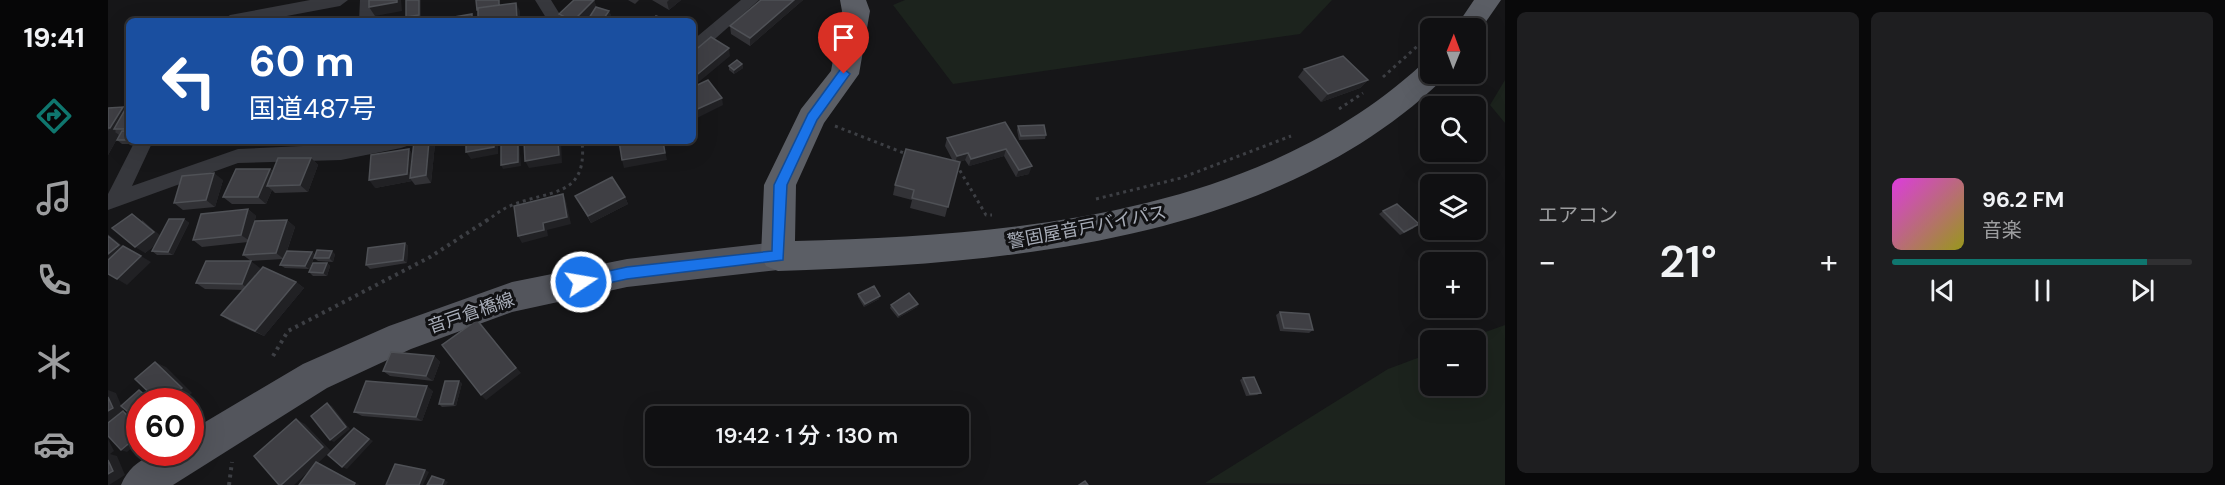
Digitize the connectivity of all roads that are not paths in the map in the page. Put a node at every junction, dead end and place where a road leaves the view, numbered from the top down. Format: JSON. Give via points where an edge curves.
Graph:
{"nodes":[{"id":1,"x":340,"y":0,"type":"edge"},
{"id":2,"x":368,"y":0,"type":"edge"},
{"id":3,"x":543,"y":0,"type":"edge"},
{"id":4,"x":751,"y":0,"type":"edge"},
{"id":5,"x":853,"y":0,"type":"edge"},
{"id":6,"x":1488,"y":0,"type":"edge"},
{"id":7,"x":246,"y":18,"type":"edge"},
{"id":8,"x":367,"y":18,"type":"edge"},
{"id":9,"x":554,"y":18,"type":"edge"},
{"id":10,"x":1476,"y":18,"type":"edge"},
{"id":11,"x":696,"y":46,"type":"edge"},
{"id":12,"x":1420,"y":84,"type":"edge"},
{"id":13,"x":142,"y":144,"type":"edge"},
{"id":14,"x":386,"y":144,"type":"edge"},
{"id":15,"x":112,"y":200,"type":"edge"},
{"id":16,"x":778,"y":256,"type":"junction"},
{"id":17,"x":204,"y":443,"type":"edge"},
{"id":18,"x":168,"y":466,"type":"edge"},
{"id":19,"x":140,"y":485,"type":"edge"}],
"edges":[{"from":1,"to":7,"type":"street"},
{"from":2,"to":8,"type":"street"},
{"from":3,"to":9,"type":"street"},
{"from":4,"to":11,"type":"street"},
{"from":5,"to":16,"type":"highway","via":[[856,11],[844,74],[812,117],[780,185]]},
{"from":6,"to":10,"type":"highway"},
{"from":12,"to":16,"type":"highway","name":"警固屋音戸バイパス","via":[[1356,132],[1291,167],[1197,204],[1109,226],[992,245],[885,254]]},
{"from":13,"to":15,"type":"street"},
{"from":14,"to":15,"type":"street","via":[[341,153],[238,156]]},
{"from":16,"to":17,"type":"main road","name":"音戸倉橋線","via":[[627,273],[512,297],[401,337],[315,376]]},
{"from":18,"to":19,"type":"main road","name":"音戸倉橋線"}]}
